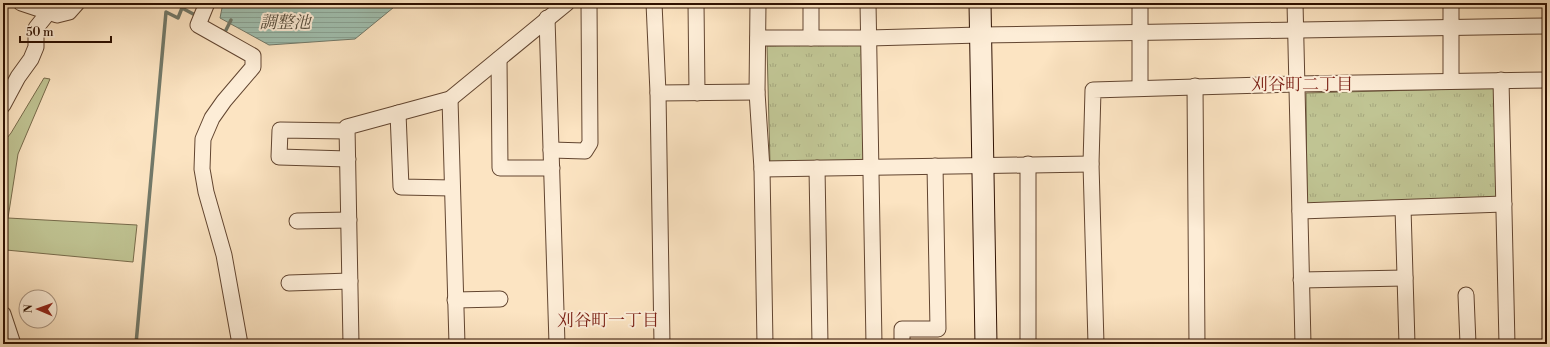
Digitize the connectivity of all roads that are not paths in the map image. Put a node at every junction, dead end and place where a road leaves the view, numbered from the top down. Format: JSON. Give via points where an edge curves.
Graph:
{"nodes":[{"id":1,"x":21,"y":3,"type":"edge"},
{"id":2,"x":77,"y":3,"type":"edge"},
{"id":3,"x":207,"y":3,"type":"edge"},
{"id":4,"x":567,"y":3,"type":"edge"},
{"id":5,"x":589,"y":3,"type":"edge"},
{"id":6,"x":654,"y":3,"type":"edge"},
{"id":7,"x":696,"y":3,"type":"edge"},
{"id":8,"x":758,"y":3,"type":"edge"},
{"id":9,"x":811,"y":3,"type":"edge"},
{"id":10,"x":868,"y":3,"type":"edge"},
{"id":11,"x":980,"y":3,"type":"edge"},
{"id":12,"x":1140,"y":3,"type":"edge"},
{"id":13,"x":1295,"y":3,"type":"edge"},
{"id":14,"x":1451,"y":3,"type":"edge"},
{"id":15,"x":48,"y":13,"type":"junction"},
{"id":16,"x":547,"y":18,"type":"junction"},
{"id":17,"x":1547,"y":26,"type":"edge"},
{"id":18,"x":1451,"y":28,"type":"junction"},
{"id":19,"x":1296,"y":30,"type":"junction"},
{"id":20,"x":1141,"y":32,"type":"junction"},
{"id":21,"x":980,"y":35,"type":"junction"},
{"id":22,"x":758,"y":38,"type":"junction"},
{"id":23,"x":811,"y":38,"type":"junction"},
{"id":24,"x":869,"y":38,"type":"junction"},
{"id":25,"x":499,"y":59,"type":"junction"},
{"id":26,"x":1501,"y":80,"type":"junction"},
{"id":27,"x":1547,"y":80,"type":"edge"},
{"id":28,"x":1451,"y":81,"type":"junction"},
{"id":29,"x":1296,"y":84,"type":"junction"},
{"id":30,"x":1194,"y":86,"type":"junction"},
{"id":31,"x":1140,"y":88,"type":"junction"},
{"id":32,"x":757,"y":92,"type":"junction"},
{"id":33,"x":658,"y":93,"type":"junction"},
{"id":34,"x":697,"y":93,"type":"junction"},
{"id":35,"x":450,"y":99,"type":"junction"},
{"id":36,"x":3,"y":105,"type":"edge"},
{"id":37,"x":398,"y":114,"type":"junction"},
{"id":38,"x":347,"y":131,"type":"junction"},
{"id":39,"x":552,"y":150,"type":"junction"},
{"id":40,"x":348,"y":158,"type":"junction"},
{"id":41,"x":983,"y":164,"type":"junction"},
{"id":42,"x":1028,"y":164,"type":"junction"},
{"id":43,"x":1091,"y":164,"type":"junction"},
{"id":44,"x":935,"y":166,"type":"junction"},
{"id":45,"x":872,"y":167,"type":"junction"},
{"id":46,"x":552,"y":168,"type":"junction"},
{"id":47,"x":817,"y":168,"type":"junction"},
{"id":48,"x":762,"y":169,"type":"junction"},
{"id":49,"x":452,"y":188,"type":"junction"},
{"id":50,"x":1504,"y":204,"type":"junction"},
{"id":51,"x":1403,"y":208,"type":"junction"},
{"id":52,"x":1300,"y":211,"type":"junction"},
{"id":53,"x":349,"y":220,"type":"junction"},
{"id":54,"x":297,"y":221,"type":"dead end"},
{"id":55,"x":1405,"y":278,"type":"junction"},
{"id":56,"x":1301,"y":280,"type":"junction"},
{"id":57,"x":350,"y":282,"type":"junction"},
{"id":58,"x":289,"y":283,"type":"dead end"},
{"id":59,"x":1466,"y":295,"type":"dead end"},
{"id":60,"x":500,"y":299,"type":"dead end"},
{"id":61,"x":456,"y":300,"type":"junction"},
{"id":62,"x":3,"y":314,"type":"edge"},
{"id":63,"x":13,"y":344,"type":"edge"},
{"id":64,"x":240,"y":344,"type":"edge"},
{"id":65,"x":351,"y":344,"type":"edge"},
{"id":66,"x":457,"y":344,"type":"edge"},
{"id":67,"x":557,"y":344,"type":"edge"},
{"id":68,"x":662,"y":344,"type":"edge"},
{"id":69,"x":765,"y":344,"type":"edge"},
{"id":70,"x":820,"y":344,"type":"edge"},
{"id":71,"x":874,"y":344,"type":"edge"},
{"id":72,"x":902,"y":344,"type":"edge"},
{"id":73,"x":986,"y":344,"type":"edge"},
{"id":74,"x":1028,"y":344,"type":"edge"},
{"id":75,"x":1096,"y":344,"type":"edge"},
{"id":76,"x":1197,"y":344,"type":"edge"},
{"id":77,"x":1303,"y":344,"type":"edge"},
{"id":78,"x":1407,"y":344,"type":"edge"},
{"id":79,"x":1468,"y":344,"type":"edge"},
{"id":80,"x":1507,"y":344,"type":"edge"}],
"edges":[{"from":1,"to":15,"type":"street"},
{"from":2,"to":15,"type":"street","via":[[69,12],[57,15]]},
{"from":3,"to":64,"type":"street","via":[[198,25],[253,56],[253,67],[212,118],[203,139],[202,170],[224,255]]},
{"from":4,"to":16,"type":"street"},
{"from":5,"to":39,"type":"street","via":[[590,143],[586,151]]},
{"from":6,"to":33,"type":"street"},
{"from":7,"to":34,"type":"street"},
{"from":8,"to":22,"type":"street"},
{"from":9,"to":23,"type":"street"},
{"from":10,"to":24,"type":"street"},
{"from":11,"to":21,"type":"street"},
{"from":12,"to":20,"type":"street"},
{"from":13,"to":19,"type":"street"},
{"from":14,"to":18,"type":"street"},
{"from":15,"to":36,"type":"street","via":[[36,28],[36,47],[31,59]]},
{"from":16,"to":25,"type":"street"},
{"from":16,"to":39,"type":"street"},
{"from":17,"to":18,"type":"street"},
{"from":18,"to":19,"type":"street"},
{"from":18,"to":28,"type":"street"},
{"from":19,"to":20,"type":"street"},
{"from":19,"to":29,"type":"street"},
{"from":20,"to":21,"type":"street"},
{"from":20,"to":31,"type":"street"},
{"from":21,"to":24,"type":"street"},
{"from":21,"to":41,"type":"street"},
{"from":22,"to":23,"type":"street"},
{"from":22,"to":32,"type":"street"},
{"from":23,"to":24,"type":"street"},
{"from":24,"to":45,"type":"street"},
{"from":25,"to":35,"type":"street"},
{"from":25,"to":46,"type":"street","via":[[500,168]]},
{"from":26,"to":27,"type":"street"},
{"from":26,"to":28,"type":"street"},
{"from":26,"to":50,"type":"street"},
{"from":28,"to":29,"type":"street"},
{"from":29,"to":30,"type":"street"},
{"from":29,"to":52,"type":"street"},
{"from":30,"to":31,"type":"street"},
{"from":30,"to":76,"type":"street"},
{"from":31,"to":43,"type":"street","via":[[1093,90]]},
{"from":32,"to":34,"type":"street"},
{"from":32,"to":48,"type":"street"},
{"from":33,"to":34,"type":"street"},
{"from":33,"to":68,"type":"street"},
{"from":35,"to":37,"type":"street"},
{"from":35,"to":49,"type":"street"},
{"from":37,"to":38,"type":"street","via":[[347,127]]},
{"from":37,"to":49,"type":"street","via":[[401,187]]},
{"from":38,"to":40,"type":"street"},
{"from":38,"to":40,"type":"street","via":[[280,130],[279,157]]},
{"from":39,"to":46,"type":"street"},
{"from":40,"to":53,"type":"street"},
{"from":41,"to":42,"type":"street"},
{"from":41,"to":44,"type":"street"},
{"from":41,"to":73,"type":"street"},
{"from":42,"to":43,"type":"street"},
{"from":42,"to":74,"type":"street"},
{"from":43,"to":75,"type":"street"},
{"from":44,"to":45,"type":"street"},
{"from":44,"to":72,"type":"street","via":[[938,329],[902,329]]},
{"from":45,"to":47,"type":"street"},
{"from":45,"to":71,"type":"street"},
{"from":46,"to":67,"type":"street"},
{"from":47,"to":48,"type":"street"},
{"from":47,"to":70,"type":"street"},
{"from":48,"to":69,"type":"street"},
{"from":49,"to":61,"type":"street"},
{"from":50,"to":51,"type":"street"},
{"from":50,"to":80,"type":"street"},
{"from":51,"to":52,"type":"street"},
{"from":51,"to":55,"type":"street"},
{"from":52,"to":56,"type":"street"},
{"from":53,"to":54,"type":"street"},
{"from":53,"to":57,"type":"street"},
{"from":55,"to":56,"type":"street"},
{"from":55,"to":78,"type":"street"},
{"from":56,"to":77,"type":"street"},
{"from":57,"to":58,"type":"street"},
{"from":57,"to":65,"type":"street"},
{"from":59,"to":79,"type":"street"},
{"from":60,"to":61,"type":"street"},
{"from":61,"to":66,"type":"street"},
{"from":62,"to":63,"type":"street"}]}
